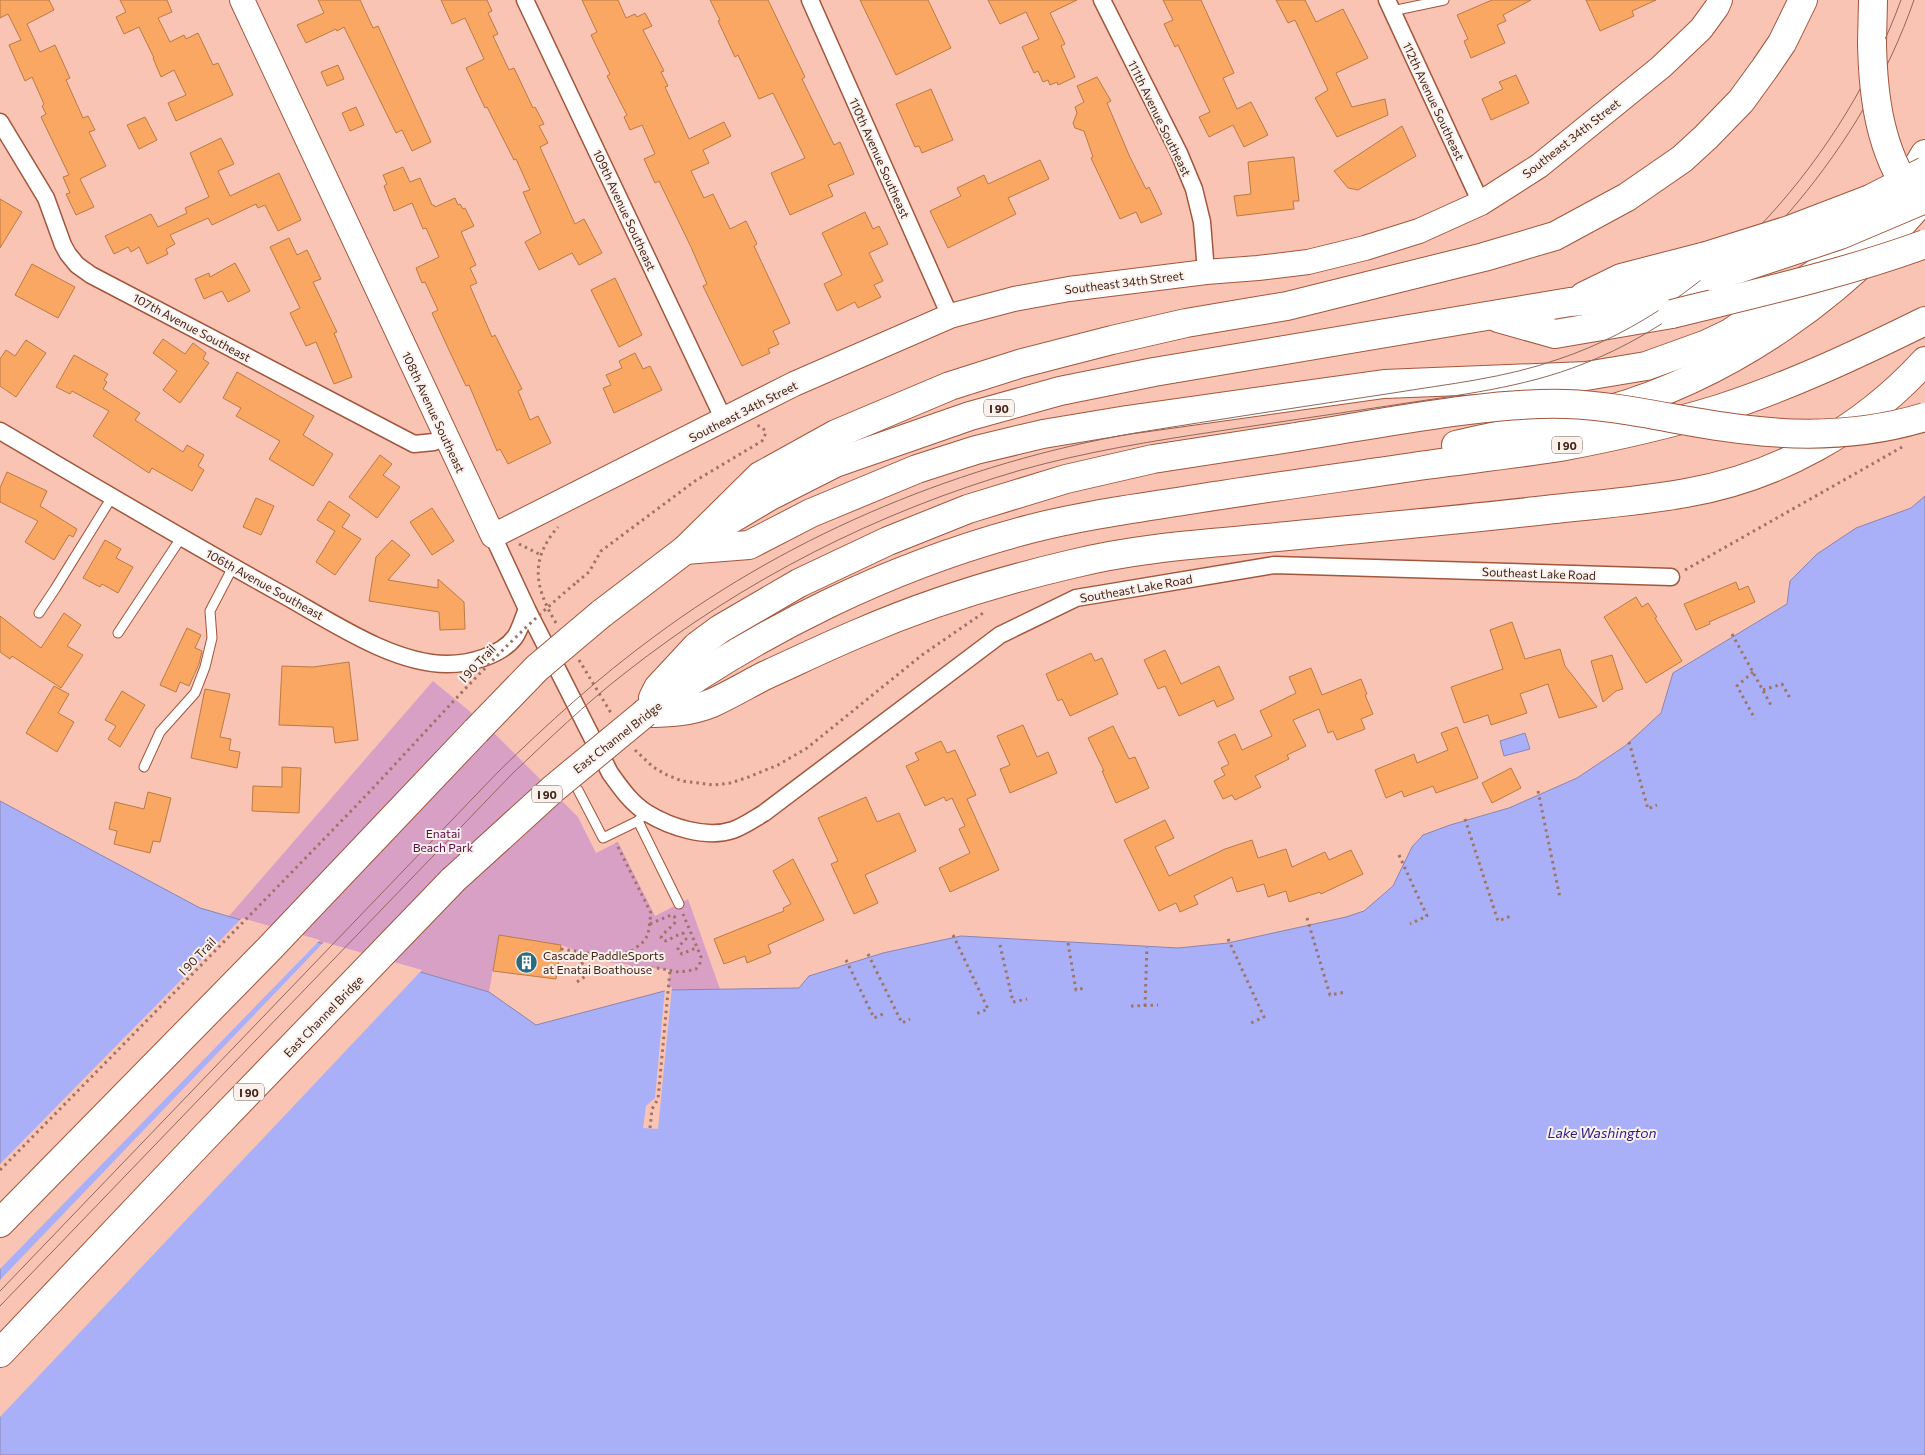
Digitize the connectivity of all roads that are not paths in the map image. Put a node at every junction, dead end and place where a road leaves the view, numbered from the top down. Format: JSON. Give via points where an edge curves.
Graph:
{"nodes":[{"id":1,"x":242,"y":0,"type":"edge"},
{"id":2,"x":525,"y":0,"type":"edge"},
{"id":3,"x":810,"y":0,"type":"edge"},
{"id":4,"x":1102,"y":0,"type":"edge"},
{"id":5,"x":1444,"y":0,"type":"edge"},
{"id":6,"x":1720,"y":0,"type":"edge"},
{"id":7,"x":1803,"y":0,"type":"edge"},
{"id":8,"x":1872,"y":0,"type":"edge"},
{"id":9,"x":1390,"y":6,"type":"edge"},
{"id":10,"x":2,"y":129,"type":"edge"},
{"id":11,"x":1925,"y":154,"type":"edge"},
{"id":12,"x":1925,"y":171,"type":"edge"},
{"id":13,"x":1925,"y":198,"type":"edge"},
{"id":14,"x":1481,"y":203,"type":"junction"},
{"id":15,"x":1925,"y":215,"type":"edge"},
{"id":16,"x":1925,"y":244,"type":"edge"},
{"id":17,"x":1710,"y":266,"type":"junction"},
{"id":18,"x":1206,"y":272,"type":"junction"},
{"id":19,"x":950,"y":316,"type":"junction"},
{"id":20,"x":1492,"y":317,"type":"junction"},
{"id":21,"x":1925,"y":320,"type":"edge"},
{"id":22,"x":1925,"y":361,"type":"edge"},
{"id":23,"x":1925,"y":417,"type":"edge"},
{"id":24,"x":724,"y":420,"type":"junction"},
{"id":25,"x":0,"y":431,"type":"edge"},
{"id":26,"x":445,"y":436,"type":"junction"},
{"id":27,"x":1272,"y":487,"type":"junction"},
{"id":28,"x":112,"y":497,"type":"junction"},
{"id":29,"x":493,"y":536,"type":"junction"},
{"id":30,"x":181,"y":538,"type":"junction"},
{"id":31,"x":686,"y":550,"type":"junction"},
{"id":32,"x":233,"y":566,"type":"junction"},
{"id":33,"x":1671,"y":577,"type":"road end"},
{"id":34,"x":527,"y":609,"type":"junction"},
{"id":35,"x":38,"y":612,"type":"dead end"},
{"id":36,"x":118,"y":633,"type":"dead end"},
{"id":37,"x":661,"y":703,"type":"junction"},
{"id":38,"x":144,"y":767,"type":"dead end"},
{"id":39,"x":578,"y":790,"type":"dead end"},
{"id":40,"x":642,"y":816,"type":"junction"},
{"id":41,"x":679,"y":904,"type":"road end"},
{"id":42,"x":0,"y":1223,"type":"edge"},
{"id":43,"x":46,"y":1304,"type":"junction"},
{"id":44,"x":0,"y":1353,"type":"edge"},
{"id":45,"x":0,"y":1361,"type":"edge"}],
"edges":[{"from":1,"to":26,"type":"street","name":"108th Avenue Southeast"},
{"from":2,"to":24,"type":"street","name":"109th Avenue Southeast"},
{"from":3,"to":19,"type":"street","name":"110th Avenue Southeast"},
{"from":4,"to":18,"type":"street","name":"111th Avenue Southeast","via":[[1194,189],[1202,222]]},
{"from":5,"to":9,"type":"lane"},
{"from":6,"to":14,"type":"street","name":"Southeast 34th Street","via":[[1701,28],[1661,67],[1539,166]]},
{"from":7,"to":31,"type":"highway","via":[[1782,43],[1765,68],[1741,101],[1706,137],[1682,159],[1627,197],[1554,236],[1484,257],[1286,306],[1112,340],[950,386],[836,434],[760,476]]},
{"from":8,"to":15,"type":"highway","bridge":true,"via":[[1873,79],[1879,123],[1897,171]]},
{"from":9,"to":14,"type":"street","name":"112th Avenue Southeast"},
{"from":10,"to":26,"type":"street","name":"107th Avenue Southeast","via":[[46,198],[63,245],[76,265],[414,444],[434,442]]},
{"from":11,"to":31,"type":"highway","via":[[1890,200],[1819,271],[1730,333],[1670,358],[1586,376],[1370,386],[1043,434],[917,468],[820,509],[749,545]]},
{"from":12,"to":17,"type":"highway","bridge":true,"via":[[1870,199],[1789,230]]},
{"from":13,"to":17,"type":"highway","number":"I 90","bridge":true,"via":[[1840,235]]},
{"from":13,"to":27,"type":"highway","via":[[1866,259],[1798,316],[1718,366],[1670,388],[1608,410],[1556,423]]},
{"from":14,"to":18,"type":"street","name":"Southeast 34th Street","via":[[1419,231],[1365,248],[1308,262]]},
{"from":16,"to":20,"type":"highway","bridge":true,"via":[[1815,279],[1672,314],[1555,334]]},
{"from":17,"to":20,"type":"highway","number":"I 90","via":[[1625,298],[1570,302]]},
{"from":18,"to":19,"type":"street","name":"Southeast 34th Street","via":[[1069,289]]},
{"from":19,"to":24,"type":"street","name":"Southeast 34th Street","via":[[794,384]]},
{"from":20,"to":31,"type":"highway","number":"I 90","via":[[1154,372],[1060,391],[970,416],[836,464],[770,496]]},
{"from":21,"to":27,"type":"highway","number":"I 90","via":[[1784,386],[1719,409],[1642,429],[1560,447]]},
{"from":22,"to":37,"type":"highway","via":[[1865,417],[1829,441],[1766,471],[1722,485],[1649,498],[1182,546],[1076,562],[973,590],[918,609],[813,653],[709,704]]},
{"from":23,"to":37,"type":"highway","bridge":true,"via":[[1882,427],[1836,432],[1774,433],[1593,406],[1540,404],[1443,413],[1111,468],[1021,491],[928,524],[799,583],[697,646]]},
{"from":24,"to":29,"type":"street","name":"Southeast 34th Street"},
{"from":25,"to":28,"type":"street","name":"106th Avenue Southeast"},
{"from":26,"to":29,"type":"street","name":"108th Avenue Southeast"},
{"from":27,"to":37,"type":"highway","number":"I 90","via":[[1086,516],[958,551],[900,572],[769,634]]},
{"from":28,"to":30,"type":"street","name":"106th Avenue Southeast"},
{"from":28,"to":35,"type":"lane"},
{"from":29,"to":34,"type":"street","name":"108th Avenue Southeast"},
{"from":30,"to":32,"type":"street","name":"106th Avenue Southeast"},
{"from":30,"to":36,"type":"lane"},
{"from":31,"to":42,"type":"highway","number":"I 90","bridge":true,"via":[[601,614],[537,668],[268,950]]},
{"from":32,"to":34,"type":"street","name":"106th Avenue Southeast","via":[[375,646],[419,661],[470,662],[495,654],[515,637]]},
{"from":32,"to":38,"type":"lane","via":[[210,611],[212,638],[195,693],[160,732]]},
{"from":33,"to":40,"type":"street","name":"Southeast Lake Road","via":[[1274,565],[1076,598],[1000,635],[745,825],[715,832],[692,831]]},
{"from":34,"to":40,"type":"street","name":"108th Avenue Southeast","via":[[610,773]]},
{"from":37,"to":43,"type":"highway","name":"East Channel Bridge","number":"I 90","bridge":true,"via":[[560,782],[453,880]]},
{"from":39,"to":40,"type":"lane","via":[[602,838]]},
{"from":40,"to":41,"type":"lane"},
{"from":43,"to":44,"type":"highway","name":"East Channel Bridge","number":"I 90"},
{"from":43,"to":45,"type":"highway"}]}
